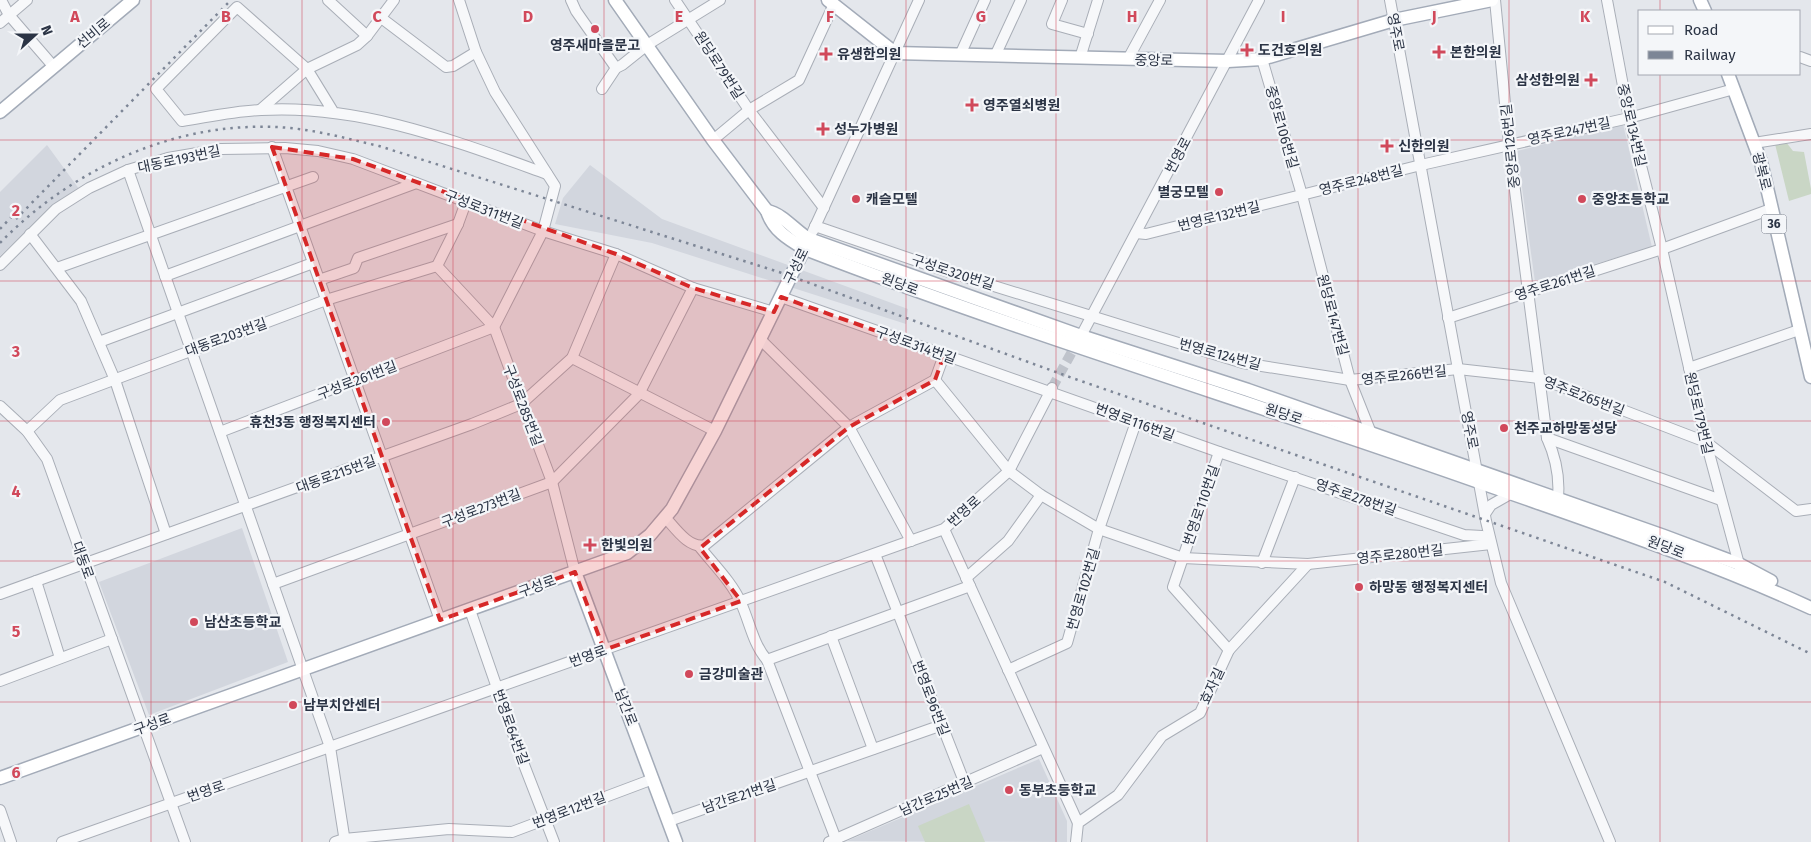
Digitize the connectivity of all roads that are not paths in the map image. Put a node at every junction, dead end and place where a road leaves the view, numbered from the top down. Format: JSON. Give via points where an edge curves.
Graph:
{"nodes":[{"id":1,"x":1,"y":0,"type":"edge"},
{"id":2,"x":27,"y":0,"type":"edge"},
{"id":3,"x":133,"y":0,"type":"edge"},
{"id":4,"x":328,"y":0,"type":"edge"},
{"id":5,"x":394,"y":0,"type":"edge"},
{"id":6,"x":459,"y":0,"type":"edge"},
{"id":7,"x":571,"y":0,"type":"edge"},
{"id":8,"x":615,"y":0,"type":"edge"},
{"id":9,"x":675,"y":0,"type":"edge"},
{"id":10,"x":720,"y":0,"type":"edge"},
{"id":11,"x":919,"y":0,"type":"edge"},
{"id":12,"x":985,"y":0,"type":"edge"},
{"id":13,"x":1021,"y":0,"type":"edge"},
{"id":14,"x":1062,"y":0,"type":"edge"},
{"id":15,"x":1098,"y":0,"type":"edge"},
{"id":16,"x":1160,"y":0,"type":"edge"},
{"id":17,"x":1259,"y":0,"type":"edge"},
{"id":18,"x":1390,"y":0,"type":"edge"},
{"id":19,"x":1493,"y":0,"type":"edge"},
{"id":20,"x":1606,"y":0,"type":"edge"},
{"id":21,"x":831,"y":2,"type":"edge"},
{"id":22,"x":240,"y":3,"type":"edge"},
{"id":23,"x":9,"y":15,"type":"junction"},
{"id":24,"x":380,"y":18,"type":"junction"},
{"id":25,"x":690,"y":20,"type":"junction"},
{"id":26,"x":1394,"y":20,"type":"junction"},
{"id":27,"x":0,"y":23,"type":"edge"},
{"id":28,"x":1088,"y":34,"type":"junction"},
{"id":29,"x":367,"y":36,"type":"junction"},
{"id":30,"x":647,"y":45,"type":"junction"},
{"id":31,"x":476,"y":52,"type":"junction"},
{"id":32,"x":895,"y":53,"type":"junction"},
{"id":33,"x":960,"y":55,"type":"junction"},
{"id":34,"x":995,"y":56,"type":"junction"},
{"id":35,"x":1080,"y":58,"type":"junction"},
{"id":36,"x":1128,"y":59,"type":"junction"},
{"id":37,"x":1262,"y":59,"type":"junction"},
{"id":38,"x":1228,"y":61,"type":"junction"},
{"id":39,"x":54,"y":67,"type":"junction"},
{"id":40,"x":616,"y":68,"type":"junction"},
{"id":41,"x":307,"y":69,"type":"junction"},
{"id":42,"x":1728,"y":75,"type":"edge"},
{"id":43,"x":602,"y":89,"type":"dead end"},
{"id":44,"x":1734,"y":89,"type":"junction"},
{"id":45,"x":260,"y":110,"type":"junction"},
{"id":46,"x":749,"y":110,"type":"junction"},
{"id":47,"x":0,"y":112,"type":"edge"},
{"id":48,"x":334,"y":112,"type":"junction"},
{"id":49,"x":1629,"y":118,"type":"junction"},
{"id":50,"x":1811,"y":134,"type":"edge"},
{"id":51,"x":713,"y":140,"type":"junction"},
{"id":52,"x":1754,"y":143,"type":"junction"},
{"id":53,"x":1509,"y":144,"type":"junction"},
{"id":54,"x":272,"y":147,"type":"junction"},
{"id":55,"x":1420,"y":164,"type":"junction"},
{"id":56,"x":128,"y":170,"type":"junction"},
{"id":57,"x":547,"y":174,"type":"junction"},
{"id":58,"x":313,"y":178,"type":"dead end"},
{"id":59,"x":416,"y":183,"type":"junction"},
{"id":60,"x":286,"y":187,"type":"junction"},
{"id":61,"x":1302,"y":195,"type":"junction"},
{"id":62,"x":466,"y":202,"type":"junction"},
{"id":63,"x":824,"y":208,"type":"junction"},
{"id":64,"x":1771,"y":209,"type":"junction"},
{"id":65,"x":458,"y":224,"type":"junction"},
{"id":66,"x":815,"y":226,"type":"junction"},
{"id":67,"x":300,"y":227,"type":"junction"},
{"id":68,"x":543,"y":231,"type":"junction"},
{"id":69,"x":1136,"y":233,"type":"junction"},
{"id":70,"x":30,"y":234,"type":"junction"},
{"id":71,"x":150,"y":235,"type":"junction"},
{"id":72,"x":807,"y":244,"type":"junction"},
{"id":73,"x":1662,"y":249,"type":"junction"},
{"id":74,"x":616,"y":254,"type":"junction"},
{"id":75,"x":313,"y":263,"type":"junction"},
{"id":76,"x":0,"y":265,"type":"edge"},
{"id":77,"x":437,"y":266,"type":"junction"},
{"id":78,"x":57,"y":268,"type":"junction"},
{"id":79,"x":165,"y":276,"type":"junction"},
{"id":80,"x":319,"y":280,"type":"junction"},
{"id":81,"x":693,"y":288,"type":"junction"},
{"id":82,"x":1528,"y":292,"type":"junction"},
{"id":83,"x":781,"y":297,"type":"junction"},
{"id":84,"x":326,"y":300,"type":"junction"},
{"id":85,"x":177,"y":312,"type":"junction"},
{"id":86,"x":774,"y":312,"type":"junction"},
{"id":87,"x":1092,"y":316,"type":"junction"},
{"id":88,"x":1448,"y":318,"type":"junction"},
{"id":89,"x":494,"y":327,"type":"junction"},
{"id":90,"x":1081,"y":336,"type":"junction"},
{"id":91,"x":1804,"y":338,"type":"edge"},
{"id":92,"x":760,"y":339,"type":"junction"},
{"id":93,"x":100,"y":342,"type":"junction"},
{"id":94,"x":191,"y":350,"type":"junction"},
{"id":95,"x":944,"y":355,"type":"junction"},
{"id":96,"x":572,"y":358,"type":"junction"},
{"id":97,"x":1689,"y":368,"type":"junction"},
{"id":98,"x":1458,"y":369,"type":"junction"},
{"id":99,"x":1811,"y":377,"type":"edge"},
{"id":100,"x":1539,"y":378,"type":"junction"},
{"id":101,"x":115,"y":380,"type":"junction"},
{"id":102,"x":935,"y":380,"type":"junction"},
{"id":103,"x":1350,"y":380,"type":"junction"},
{"id":104,"x":355,"y":382,"type":"junction"},
{"id":105,"x":1051,"y":390,"type":"junction"},
{"id":106,"x":639,"y":394,"type":"junction"},
{"id":107,"x":521,"y":404,"type":"junction"},
{"id":108,"x":0,"y":406,"type":"edge"},
{"id":109,"x":1136,"y":422,"type":"junction"},
{"id":110,"x":849,"y":427,"type":"junction"},
{"id":111,"x":27,"y":431,"type":"junction"},
{"id":112,"x":715,"y":431,"type":"junction"},
{"id":113,"x":220,"y":432,"type":"junction"},
{"id":114,"x":1371,"y":433,"type":"junction"},
{"id":115,"x":1546,"y":438,"type":"junction"},
{"id":116,"x":1706,"y":442,"type":"junction"},
{"id":117,"x":1219,"y":452,"type":"junction"},
{"id":118,"x":382,"y":456,"type":"junction"},
{"id":119,"x":1009,"y":471,"type":"junction"},
{"id":120,"x":1294,"y":477,"type":"junction"},
{"id":121,"x":1479,"y":477,"type":"junction"},
{"id":122,"x":552,"y":482,"type":"junction"},
{"id":123,"x":1512,"y":493,"type":"junction"},
{"id":124,"x":1041,"y":495,"type":"junction"},
{"id":125,"x":1721,"y":500,"type":"junction"},
{"id":126,"x":1558,"y":503,"type":"junction"},
{"id":127,"x":246,"y":507,"type":"junction"},
{"id":128,"x":1811,"y":509,"type":"edge"},
{"id":129,"x":1485,"y":514,"type":"junction"},
{"id":130,"x":665,"y":517,"type":"junction"},
{"id":131,"x":1099,"y":529,"type":"junction"},
{"id":132,"x":944,"y":530,"type":"junction"},
{"id":133,"x":166,"y":534,"type":"junction"},
{"id":134,"x":410,"y":535,"type":"junction"},
{"id":135,"x":910,"y":541,"type":"junction"},
{"id":136,"x":1491,"y":544,"type":"junction"},
{"id":137,"x":699,"y":546,"type":"junction"},
{"id":138,"x":875,"y":554,"type":"junction"},
{"id":139,"x":1183,"y":558,"type":"junction"},
{"id":140,"x":84,"y":562,"type":"junction"},
{"id":141,"x":1262,"y":563,"type":"junction"},
{"id":142,"x":1308,"y":564,"type":"junction"},
{"id":143,"x":1740,"y":570,"type":"junction"},
{"id":144,"x":575,"y":572,"type":"junction"},
{"id":145,"x":36,"y":580,"type":"junction"},
{"id":146,"x":968,"y":582,"type":"junction"},
{"id":147,"x":273,"y":584,"type":"junction"},
{"id":148,"x":0,"y":594,"type":"edge"},
{"id":149,"x":741,"y":601,"type":"junction"},
{"id":150,"x":1811,"y":602,"type":"edge"},
{"id":151,"x":1811,"y":608,"type":"edge"},
{"id":152,"x":470,"y":610,"type":"junction"},
{"id":153,"x":898,"y":612,"type":"junction"},
{"id":154,"x":440,"y":620,"type":"junction"},
{"id":155,"x":831,"y":636,"type":"junction"},
{"id":156,"x":112,"y":639,"type":"junction"},
{"id":157,"x":604,"y":650,"type":"junction"},
{"id":158,"x":1229,"y":650,"type":"junction"},
{"id":159,"x":60,"y":658,"type":"junction"},
{"id":160,"x":767,"y":660,"type":"junction"},
{"id":161,"x":303,"y":670,"type":"junction"},
{"id":162,"x":1008,"y":670,"type":"junction"},
{"id":163,"x":0,"y":681,"type":"edge"},
{"id":164,"x":497,"y":688,"type":"junction"},
{"id":165,"x":942,"y":725,"type":"junction"},
{"id":166,"x":144,"y":727,"type":"junction"},
{"id":167,"x":330,"y":747,"type":"junction"},
{"id":168,"x":1043,"y":748,"type":"junction"},
{"id":169,"x":873,"y":749,"type":"junction"},
{"id":170,"x":810,"y":772,"type":"junction"},
{"id":171,"x":0,"y":778,"type":"edge"},
{"id":172,"x":652,"y":779,"type":"junction"},
{"id":173,"x":965,"y":784,"type":"junction"},
{"id":174,"x":171,"y":804,"type":"junction"},
{"id":175,"x":0,"y":810,"type":"edge"},
{"id":176,"x":546,"y":818,"type":"junction"},
{"id":177,"x":668,"y":821,"type":"junction"},
{"id":178,"x":1078,"y":823,"type":"junction"},
{"id":179,"x":341,"y":841,"type":"edge"},
{"id":180,"x":833,"y":841,"type":"edge"},
{"id":181,"x":11,"y":842,"type":"edge"},
{"id":182,"x":62,"y":842,"type":"edge"},
{"id":183,"x":185,"y":842,"type":"edge"},
{"id":184,"x":554,"y":842,"type":"edge"},
{"id":185,"x":676,"y":842,"type":"edge"},
{"id":186,"x":1076,"y":842,"type":"edge"},
{"id":187,"x":1610,"y":842,"type":"edge"}],
"edges":[{"from":1,"to":23,"type":"street"},
{"from":2,"to":23,"type":"street"},
{"from":3,"to":39,"type":"main road","name":"선비로"},
{"from":4,"to":29,"type":"street"},
{"from":5,"to":24,"type":"street"},
{"from":6,"to":31,"type":"street"},
{"from":7,"to":40,"type":"street"},
{"from":8,"to":30,"type":"main road","name":"원당로"},
{"from":9,"to":25,"type":"street","name":"원당로79번길"},
{"from":10,"to":25,"type":"street"},
{"from":11,"to":32,"type":"street","name":"구성로"},
{"from":12,"to":33,"type":"street"},
{"from":13,"to":34,"type":"street"},
{"from":14,"to":28,"type":"street","via":[[1052,24]]},
{"from":15,"to":28,"type":"street"},
{"from":16,"to":36,"type":"street"},
{"from":17,"to":38,"type":"street","name":"번영로"},
{"from":18,"to":26,"type":"street","name":"영주로"},
{"from":19,"to":26,"type":"main road","name":"중앙로"},
{"from":19,"to":53,"type":"street","name":"중앙로126번길"},
{"from":20,"to":49,"type":"street","name":"중앙로134번길"},
{"from":21,"to":32,"type":"main road"},
{"from":21,"to":46,"type":"street","via":[[799,80]]},
{"from":22,"to":41,"type":"street"},
{"from":22,"to":45,"type":"street","via":[[156,89],[182,121]]},
{"from":23,"to":27,"type":"street"},
{"from":23,"to":39,"type":"street"},
{"from":24,"to":29,"type":"street"},
{"from":24,"to":31,"type":"street","via":[[446,67]]},
{"from":25,"to":30,"type":"street"},
{"from":25,"to":46,"type":"street","name":"원당로79번길"},
{"from":26,"to":37,"type":"main road","name":"중앙로"},
{"from":26,"to":55,"type":"street","name":"영주로"},
{"from":28,"to":35,"type":"street"},
{"from":29,"to":41,"type":"street","via":[[357,45]]},
{"from":30,"to":40,"type":"street"},
{"from":30,"to":51,"type":"main road","name":"원당로"},
{"from":31,"to":57,"type":"street","via":[[495,92]]},
{"from":32,"to":33,"type":"main road","name":"중앙로"},
{"from":32,"to":63,"type":"street","name":"구성로"},
{"from":33,"to":34,"type":"main road","name":"중앙로"},
{"from":34,"to":35,"type":"main road","name":"중앙로"},
{"from":35,"to":36,"type":"main road","name":"중앙로"},
{"from":36,"to":38,"type":"main road","name":"중앙로"},
{"from":37,"to":38,"type":"main road","name":"중앙로"},
{"from":37,"to":61,"type":"street","name":"중앙로106번길"},
{"from":38,"to":69,"type":"street","name":"번영로"},
{"from":39,"to":47,"type":"main road","name":"선비로"},
{"from":40,"to":43,"type":"street"},
{"from":41,"to":45,"type":"street"},
{"from":41,"to":48,"type":"street"},
{"from":42,"to":44,"type":"main road","name":"광복로","number":"36"},
{"from":44,"to":49,"type":"street","name":"영주로247번길"},
{"from":44,"to":52,"type":"main road","name":"광복로","number":"36"},
{"from":45,"to":48,"type":"street"},
{"from":46,"to":51,"type":"street"},
{"from":46,"to":63,"type":"street"},
{"from":48,"to":57,"type":"street","via":[[385,120]]},
{"from":49,"to":53,"type":"street","name":"영주로247번길"},
{"from":49,"to":73,"type":"street","name":"중앙로134번길"},
{"from":50,"to":52,"type":"street"},
{"from":51,"to":72,"type":"main road","name":"원당로","via":[[767,211],[776,213]]},
{"from":52,"to":64,"type":"main road","name":"광복로","number":"36"},
{"from":53,"to":55,"type":"street","name":"영주로247번길"},
{"from":53,"to":82,"type":"street","name":"중앙로126번길"},
{"from":54,"to":56,"type":"street","name":"대동로193번길","via":[[195,153]]},
{"from":54,"to":59,"type":"street","name":"구성로311번길","via":[[318,151],[352,159]]},
{"from":54,"to":60,"type":"street"},
{"from":55,"to":61,"type":"street","name":"영주로248번길"},
{"from":55,"to":88,"type":"street","name":"영주로"},
{"from":56,"to":70,"type":"street","name":"대동로193번길","via":[[71,198]]},
{"from":56,"to":71,"type":"street"},
{"from":57,"to":68,"type":"street","via":[[555,186]]},
{"from":58,"to":60,"type":"street"},
{"from":59,"to":62,"type":"street","name":"구성로311번길"},
{"from":59,"to":67,"type":"street"},
{"from":60,"to":67,"type":"street"},
{"from":60,"to":71,"type":"street"},
{"from":61,"to":69,"type":"street","name":"번영로132번길","via":[[1146,234]]},
{"from":61,"to":103,"type":"street","name":"원당로147번길"},
{"from":62,"to":65,"type":"street"},
{"from":62,"to":68,"type":"street","name":"구성로311번길"},
{"from":63,"to":66,"type":"street","name":"구성로"},
{"from":64,"to":73,"type":"street","name":"영주로261번길"},
{"from":64,"to":91,"type":"main road","name":"광복로","number":"36"},
{"from":65,"to":77,"type":"street"},
{"from":65,"to":80,"type":"street","via":[[358,258],[354,268]]},
{"from":66,"to":72,"type":"street","name":"구성로"},
{"from":66,"to":87,"type":"street","name":"구성로320번길"},
{"from":67,"to":75,"type":"street"},
{"from":67,"to":79,"type":"street"},
{"from":68,"to":74,"type":"street","name":"구성로311번길"},
{"from":68,"to":89,"type":"street"},
{"from":69,"to":87,"type":"street","name":"번영로"},
{"from":70,"to":76,"type":"street","name":"대동로193번길"},
{"from":70,"to":78,"type":"street"},
{"from":71,"to":78,"type":"street"},
{"from":71,"to":79,"type":"street"},
{"from":72,"to":83,"type":"main road","name":"구성로"},
{"from":72,"to":90,"type":"main road","name":"원당로"},
{"from":72,"to":121,"type":"main road","name":"원당로","via":[[1027,330]]},
{"from":73,"to":82,"type":"street","name":"영주로261번길"},
{"from":73,"to":97,"type":"street","name":"원당로179번길"},
{"from":74,"to":81,"type":"street","name":"구성로311번길"},
{"from":74,"to":96,"type":"street","name":"대동로215번길"},
{"from":75,"to":80,"type":"street"},
{"from":75,"to":85,"type":"street"},
{"from":77,"to":84,"type":"street","name":"대동로203번길"},
{"from":77,"to":89,"type":"street","name":"구성로285번길"},
{"from":78,"to":93,"type":"street","via":[[81,300]]},
{"from":79,"to":85,"type":"street"},
{"from":80,"to":84,"type":"street"},
{"from":81,"to":86,"type":"street","name":"구성로311번길"},
{"from":81,"to":106,"type":"street"},
{"from":82,"to":88,"type":"street","name":"영주로261번길"},
{"from":82,"to":100,"type":"street","name":"중앙로126번길"},
{"from":83,"to":86,"type":"main road","name":"구성로"},
{"from":83,"to":95,"type":"street","name":"구성로314번길"},
{"from":84,"to":94,"type":"street","name":"대동로203번길"},
{"from":84,"to":104,"type":"street"},
{"from":85,"to":93,"type":"street"},
{"from":85,"to":94,"type":"street"},
{"from":86,"to":92,"type":"main road","name":"구성로"},
{"from":87,"to":90,"type":"street","name":"번영로"},
{"from":87,"to":103,"type":"street","name":"번영로124번길","via":[[1243,363]]},
{"from":88,"to":98,"type":"street","name":"영주로"},
{"from":89,"to":104,"type":"street","name":"구성로261번길"},
{"from":89,"to":107,"type":"street","name":"구성로285번길"},
{"from":90,"to":114,"type":"main road","name":"원당로"},
{"from":91,"to":97,"type":"street"},
{"from":91,"to":99,"type":"main road","name":"광복로","number":"36"},
{"from":92,"to":110,"type":"street"},
{"from":92,"to":112,"type":"main road","name":"구성로"},
{"from":93,"to":101,"type":"street"},
{"from":94,"to":101,"type":"street","name":"대동로203번길"},
{"from":94,"to":113,"type":"street"},
{"from":95,"to":102,"type":"street"},
{"from":95,"to":105,"type":"street","name":"구성로314번길"},
{"from":96,"to":106,"type":"street"},
{"from":96,"to":107,"type":"street","name":"대동로215번길"},
{"from":97,"to":116,"type":"street","name":"원당로179번길"},
{"from":98,"to":100,"type":"street","name":"영주로265번길"},
{"from":98,"to":103,"type":"street","name":"영주로266번길"},
{"from":98,"to":121,"type":"street","name":"영주로"},
{"from":100,"to":115,"type":"street","name":"중앙로126번길"},
{"from":100,"to":116,"type":"street","name":"영주로265번길"},
{"from":101,"to":111,"type":"street","name":"대동로203번길","via":[[60,400]]},
{"from":101,"to":133,"type":"street"},
{"from":102,"to":110,"type":"street"},
{"from":102,"to":119,"type":"street","name":"번영로110번길"},
{"from":103,"to":114,"type":"street","name":"원당로147번길"},
{"from":104,"to":113,"type":"street","name":"구성로261번길"},
{"from":104,"to":118,"type":"street"},
{"from":105,"to":109,"type":"street","name":"번영로116번길"},
{"from":105,"to":119,"type":"street","name":"번영로"},
{"from":106,"to":112,"type":"street"},
{"from":106,"to":122,"type":"street"},
{"from":107,"to":118,"type":"street","name":"대동로215번길"},
{"from":107,"to":122,"type":"street","name":"구성로285번길"},
{"from":108,"to":111,"type":"street","name":"대동로"},
{"from":109,"to":117,"type":"street","name":"번영로116번길"},
{"from":109,"to":131,"type":"street"},
{"from":110,"to":135,"type":"street"},
{"from":110,"to":137,"type":"street","via":[[728,528]]},
{"from":111,"to":140,"type":"street","name":"대동로","via":[[47,459]]},
{"from":112,"to":130,"type":"main road","name":"구성로"},
{"from":113,"to":127,"type":"street"},
{"from":114,"to":121,"type":"main road","name":"원당로"},
{"from":115,"to":125,"type":"street"},
{"from":115,"to":126,"type":"street","name":"중앙로126번길","via":[[1556,457]]},
{"from":116,"to":125,"type":"street","name":"원당로179번길"},
{"from":116,"to":128,"type":"street","name":"영주로265번길","via":[[1796,512]]},
{"from":117,"to":120,"type":"street","name":"영주로278번길"},
{"from":117,"to":139,"type":"street","name":"번영로110번길"},
{"from":118,"to":127,"type":"street","name":"대동로215번길"},
{"from":118,"to":134,"type":"street"},
{"from":119,"to":124,"type":"street","name":"번영로110번길"},
{"from":119,"to":132,"type":"street","name":"번영로"},
{"from":120,"to":136,"type":"street","name":"영주로278번길","via":[[1464,535],[1482,536]]},
{"from":120,"to":141,"type":"street"},
{"from":121,"to":123,"type":"main road","name":"원당로"},
{"from":121,"to":126,"type":"main road","name":"원당로"},
{"from":121,"to":129,"type":"street","name":"영주로"},
{"from":122,"to":134,"type":"street","name":"구성로273번길"},
{"from":122,"to":144,"type":"street","name":"구성로285번길"},
{"from":123,"to":126,"type":"main road","name":"원당로"},
{"from":123,"to":129,"type":"street","via":[[1491,505]]},
{"from":124,"to":131,"type":"street","name":"번영로110번길"},
{"from":124,"to":146,"type":"street","via":[[1008,541]]},
{"from":125,"to":143,"type":"street","name":"원당로179번길"},
{"from":126,"to":143,"type":"main road","name":"원당로"},
{"from":127,"to":133,"type":"street","name":"대동로215번길"},
{"from":127,"to":147,"type":"street"},
{"from":129,"to":136,"type":"street","name":"영주로"},
{"from":130,"to":137,"type":"street","via":[[690,543]]},
{"from":130,"to":144,"type":"main road","name":"구성로","via":[[650,535],[627,553]]},
{"from":131,"to":139,"type":"street","name":"번영로110번길"},
{"from":131,"to":162,"type":"street","name":"번영로102번길","via":[[1067,643]]},
{"from":132,"to":135,"type":"street","name":"번영로"},
{"from":132,"to":146,"type":"street"},
{"from":133,"to":140,"type":"street","name":"대동로215번길"},
{"from":134,"to":147,"type":"street"},
{"from":134,"to":154,"type":"street"},
{"from":135,"to":138,"type":"street","name":"번영로"},
{"from":136,"to":142,"type":"street","name":"영주로280번길"},
{"from":136,"to":187,"type":"street","name":"영주로","via":[[1501,583]]},
{"from":137,"to":149,"type":"street"},
{"from":138,"to":149,"type":"street","name":"번영로"},
{"from":138,"to":153,"type":"street","name":"번영로96번길"},
{"from":139,"to":141,"type":"street","name":"번영로110번길"},
{"from":139,"to":158,"type":"street","name":"번영로110번길","via":[[1173,587]]},
{"from":140,"to":145,"type":"street","name":"대동로215번길"},
{"from":140,"to":156,"type":"street","name":"대동로"},
{"from":141,"to":142,"type":"street","name":"번영로110번길"},
{"from":142,"to":158,"type":"street","name":"효자길"},
{"from":143,"to":150,"type":"main road","name":"원당로"},
{"from":143,"to":151,"type":"main road","name":"원당로"},
{"from":144,"to":152,"type":"main road","name":"구성로"},
{"from":144,"to":157,"type":"main road","name":"남간로"},
{"from":145,"to":148,"type":"street","name":"대동로215번길"},
{"from":145,"to":159,"type":"street"},
{"from":146,"to":153,"type":"street"},
{"from":146,"to":162,"type":"street"},
{"from":147,"to":161,"type":"street"},
{"from":149,"to":157,"type":"street","name":"번영로"},
{"from":149,"to":160,"type":"street","via":[[758,650]]},
{"from":152,"to":154,"type":"main road","name":"구성로"},
{"from":152,"to":164,"type":"street","name":"번영로64번길"},
{"from":153,"to":155,"type":"street"},
{"from":153,"to":165,"type":"street","name":"번영로96번길"},
{"from":154,"to":161,"type":"main road","name":"구성로"},
{"from":155,"to":160,"type":"street"},
{"from":155,"to":169,"type":"street"},
{"from":156,"to":159,"type":"street"},
{"from":156,"to":166,"type":"street","name":"대동로"},
{"from":157,"to":164,"type":"street","name":"번영로"},
{"from":157,"to":172,"type":"main road","name":"남간로"},
{"from":158,"to":178,"type":"street","name":"효자길","via":[[1200,713],[1162,736],[1118,795]]},
{"from":159,"to":163,"type":"street"},
{"from":160,"to":170,"type":"street"},
{"from":161,"to":166,"type":"main road","name":"구성로"},
{"from":161,"to":167,"type":"street"},
{"from":162,"to":168,"type":"street"},
{"from":164,"to":167,"type":"street","name":"번영로"},
{"from":164,"to":176,"type":"street","name":"번영로64번길"},
{"from":165,"to":169,"type":"street","name":"남간로21번길"},
{"from":165,"to":173,"type":"street","name":"번영로96번길"},
{"from":166,"to":171,"type":"main road","name":"구성로"},
{"from":166,"to":174,"type":"street","name":"대동로"},
{"from":167,"to":174,"type":"street","name":"번영로"},
{"from":167,"to":179,"type":"street"},
{"from":168,"to":173,"type":"street","name":"남간로25번길"},
{"from":168,"to":178,"type":"street"},
{"from":169,"to":170,"type":"street","name":"남간로21번길"},
{"from":170,"to":177,"type":"street","name":"남간로21번길"},
{"from":170,"to":180,"type":"street"},
{"from":172,"to":176,"type":"street","name":"번영로12번길"},
{"from":172,"to":177,"type":"main road","name":"남간로"},
{"from":173,"to":180,"type":"street","name":"남간로25번길"},
{"from":174,"to":182,"type":"street","name":"번영로"},
{"from":174,"to":183,"type":"street","name":"대동로"},
{"from":175,"to":181,"type":"street"},
{"from":176,"to":179,"type":"street","name":"번영로12번길","via":[[512,832],[449,829]]},
{"from":176,"to":184,"type":"street","name":"번영로64번길"},
{"from":177,"to":185,"type":"main road","name":"남간로"},
{"from":178,"to":186,"type":"street"}]}
